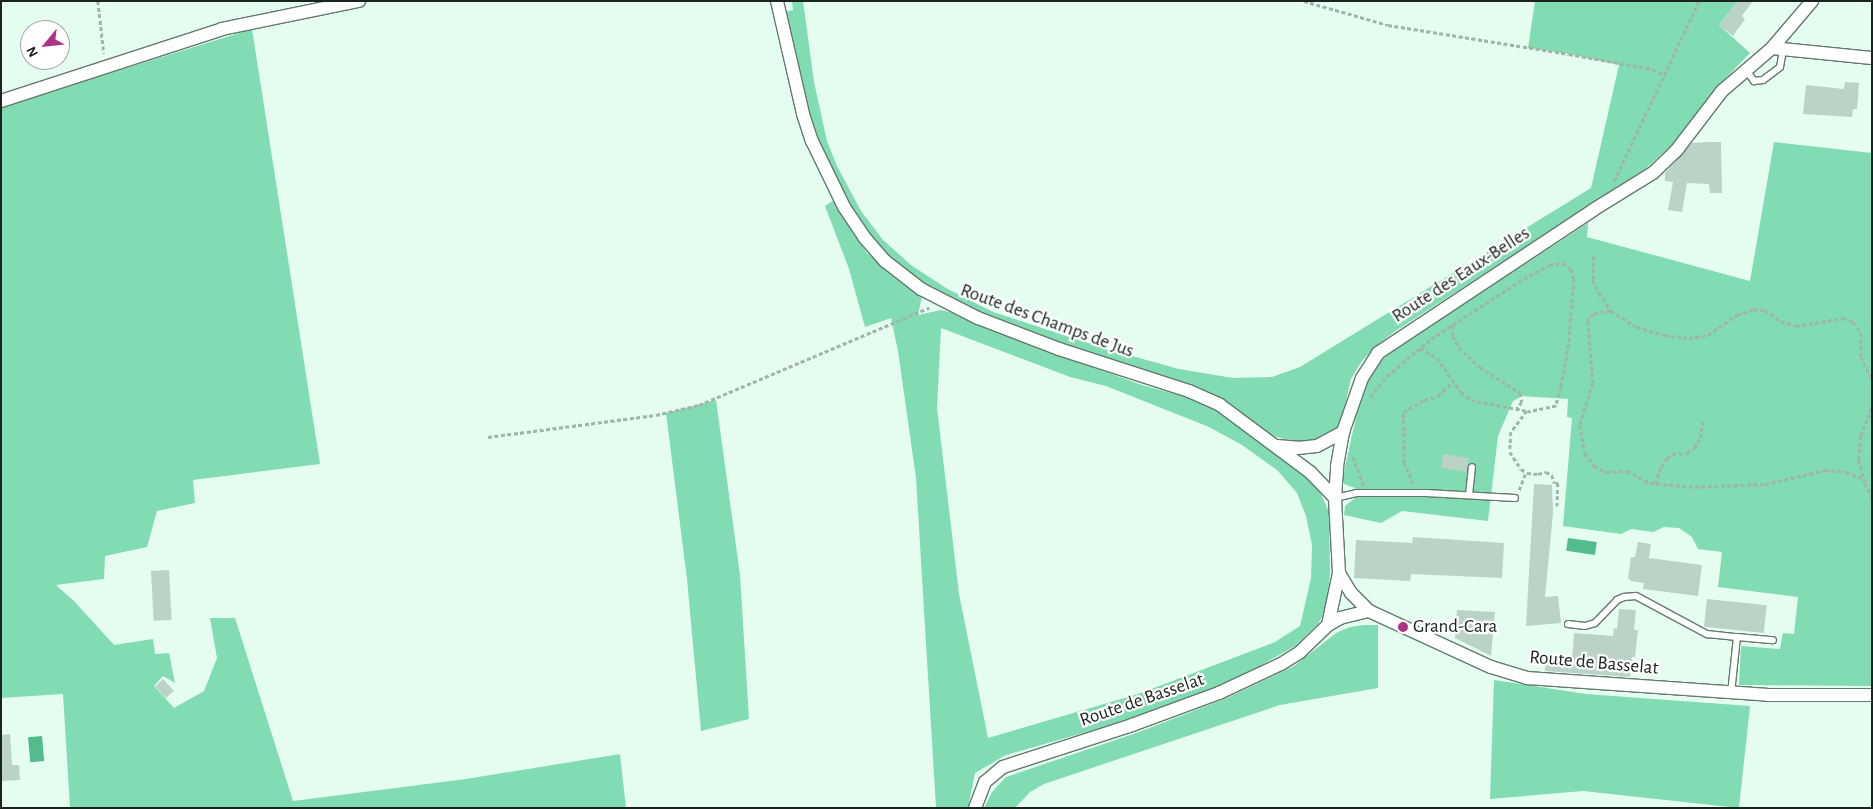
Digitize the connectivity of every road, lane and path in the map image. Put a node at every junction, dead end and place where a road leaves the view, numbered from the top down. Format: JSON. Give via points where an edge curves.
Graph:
{"nodes":[{"id":1,"x":98,"y":1,"type":"edge"},
{"id":2,"x":359,"y":1,"type":"edge"},
{"id":3,"x":777,"y":1,"type":"edge"},
{"id":4,"x":1304,"y":1,"type":"edge"},
{"id":5,"x":1698,"y":1,"type":"edge"},
{"id":6,"x":1812,"y":1,"type":"edge"},
{"id":7,"x":1777,"y":49,"type":"junction"},
{"id":8,"x":1872,"y":58,"type":"edge"},
{"id":9,"x":106,"y":68,"type":"junction"},
{"id":10,"x":1746,"y":70,"type":"junction"},
{"id":11,"x":1665,"y":76,"type":"junction"},
{"id":12,"x":1,"y":101,"type":"edge"},
{"id":13,"x":1603,"y":204,"type":"junction"},
{"id":14,"x":1594,"y":256,"type":"dead end"},
{"id":15,"x":945,"y":302,"type":"junction"},
{"id":16,"x":1611,"y":311,"type":"junction"},
{"id":17,"x":1452,"y":324,"type":"junction"},
{"id":18,"x":1420,"y":348,"type":"junction"},
{"id":19,"x":1872,"y":380,"type":"edge"},
{"id":20,"x":1454,"y":381,"type":"junction"},
{"id":21,"x":1366,"y":402,"type":"dead end"},
{"id":22,"x":1872,"y":408,"type":"edge"},
{"id":23,"x":1517,"y":409,"type":"junction"},
{"id":24,"x":1528,"y":412,"type":"junction"},
{"id":25,"x":1703,"y":419,"type":"dead end"},
{"id":26,"x":1343,"y":432,"type":"junction"},
{"id":27,"x":488,"y":437,"type":"dead end"},
{"id":28,"x":1277,"y":446,"type":"junction"},
{"id":29,"x":1353,"y":452,"type":"dead end"},
{"id":30,"x":1472,"y":467,"type":"dead end"},
{"id":31,"x":1526,"y":472,"type":"junction"},
{"id":32,"x":1864,"y":479,"type":"junction"},
{"id":33,"x":1655,"y":484,"type":"junction"},
{"id":34,"x":1366,"y":493,"type":"junction"},
{"id":35,"x":1413,"y":493,"type":"junction"},
{"id":36,"x":1469,"y":494,"type":"junction"},
{"id":37,"x":1872,"y":496,"type":"edge"},
{"id":38,"x":1335,"y":498,"type":"junction"},
{"id":39,"x":1515,"y":498,"type":"joint"},
{"id":40,"x":1557,"y":506,"type":"dead end"},
{"id":41,"x":1339,"y":573,"type":"junction"},
{"id":42,"x":1369,"y":612,"type":"junction"},
{"id":43,"x":1568,"y":624,"type":"dead end"},
{"id":44,"x":1328,"y":625,"type":"junction"},
{"id":45,"x":1737,"y":637,"type":"junction"},
{"id":46,"x":1773,"y":640,"type":"dead end"},
{"id":47,"x":1731,"y":693,"type":"junction"},
{"id":48,"x":1872,"y":695,"type":"edge"},
{"id":49,"x":975,"y":808,"type":"edge"}],
"edges":[{"from":1,"to":9,"type":"path"},
{"from":2,"to":9,"type":"street","via":[[222,29]]},
{"from":3,"to":15,"type":"street","name":"Route des Champs de Jus","via":[[806,125],[844,207],[885,261],[907,280]]},
{"from":4,"to":11,"type":"path","via":[[1388,25],[1653,69]]},
{"from":5,"to":11,"type":"path"},
{"from":6,"to":7,"type":"street","name":"Route des Eaux-Belles"},
{"from":7,"to":8,"type":"street"},
{"from":7,"to":10,"type":"street","name":"Route des Eaux-Belles"},
{"from":7,"to":10,"type":"lane","via":[[1780,67],[1763,80],[1754,81]]},
{"from":9,"to":12,"type":"street"},
{"from":10,"to":13,"type":"street","name":"Route des Eaux-Belles","via":[[1722,91],[1664,164]]},
{"from":11,"to":13,"type":"path"},
{"from":13,"to":26,"type":"street","name":"Route des Eaux-Belles","via":[[1378,353],[1362,378]]},
{"from":14,"to":16,"type":"path","via":[[1593,280]]},
{"from":15,"to":27,"type":"path","via":[[900,318],[699,406],[656,415]]},
{"from":15,"to":28,"type":"street","name":"Route des Champs de Jus","via":[[1059,349],[1202,397],[1234,414]]},
{"from":16,"to":19,"type":"path","via":[[1637,327],[1683,339],[1708,335],[1737,315],[1754,309],[1765,310],[1796,326],[1849,320],[1861,333],[1861,357]]},
{"from":16,"to":33,"type":"path","via":[[1594,314],[1588,321],[1593,383],[1580,425],[1583,446],[1587,459],[1603,472],[1627,471]]},
{"from":17,"to":18,"type":"path"},
{"from":17,"to":23,"type":"path","via":[[1453,336],[1459,347],[1492,377],[1520,393],[1522,402]]},
{"from":17,"to":24,"type":"path","via":[[1549,265],[1559,262],[1572,268],[1574,290],[1570,344],[1556,406]]},
{"from":18,"to":20,"type":"path","via":[[1437,358]]},
{"from":18,"to":21,"type":"path","via":[[1387,376]]},
{"from":20,"to":23,"type":"path","via":[[1470,400]]},
{"from":20,"to":35,"type":"path","via":[[1438,396],[1403,412],[1404,463],[1412,480]]},
{"from":22,"to":32,"type":"path","via":[[1863,429],[1859,452]]},
{"from":23,"to":24,"type":"path"},
{"from":24,"to":31,"type":"path","via":[[1510,432],[1509,442],[1513,458]]},
{"from":25,"to":33,"type":"path","via":[[1700,438],[1694,448],[1667,458]]},
{"from":26,"to":28,"type":"street","via":[[1317,446]]},
{"from":26,"to":38,"type":"street","name":"Route des Eaux-Belles"},
{"from":28,"to":38,"type":"street","name":"Route des Champs de Jus","via":[[1310,472]]},
{"from":29,"to":34,"type":"path","via":[[1354,464]]},
{"from":30,"to":36,"type":"lane"},
{"from":31,"to":39,"type":"path"},
{"from":31,"to":40,"type":"path","via":[[1552,475],[1554,483],[1558,483]]},
{"from":32,"to":33,"type":"path","via":[[1846,472],[1825,470],[1749,486]]},
{"from":32,"to":37,"type":"path"},
{"from":34,"to":35,"type":"lane"},
{"from":34,"to":38,"type":"lane"},
{"from":35,"to":36,"type":"lane"},
{"from":36,"to":39,"type":"lane"},
{"from":38,"to":41,"type":"street","name":"Route des Eaux-Belles"},
{"from":41,"to":42,"type":"street","name":"Route des Eaux-Belles","via":[[1351,593]]},
{"from":41,"to":44,"type":"street"},
{"from":42,"to":44,"type":"street","name":"Route de Basselat","via":[[1354,614]]},
{"from":42,"to":47,"type":"street","name":"Route de Basselat","via":[[1491,667],[1526,678]]},
{"from":43,"to":45,"type":"lane","via":[[1585,626],[1595,623],[1617,600],[1636,596],[1708,634]]},
{"from":44,"to":49,"type":"street","name":"Route de Basselat","via":[[1300,652],[1281,664],[1219,693],[1003,767],[985,782]]},
{"from":45,"to":46,"type":"lane"},
{"from":45,"to":47,"type":"lane"},
{"from":47,"to":48,"type":"street","name":"Route de Basselat"}]}
